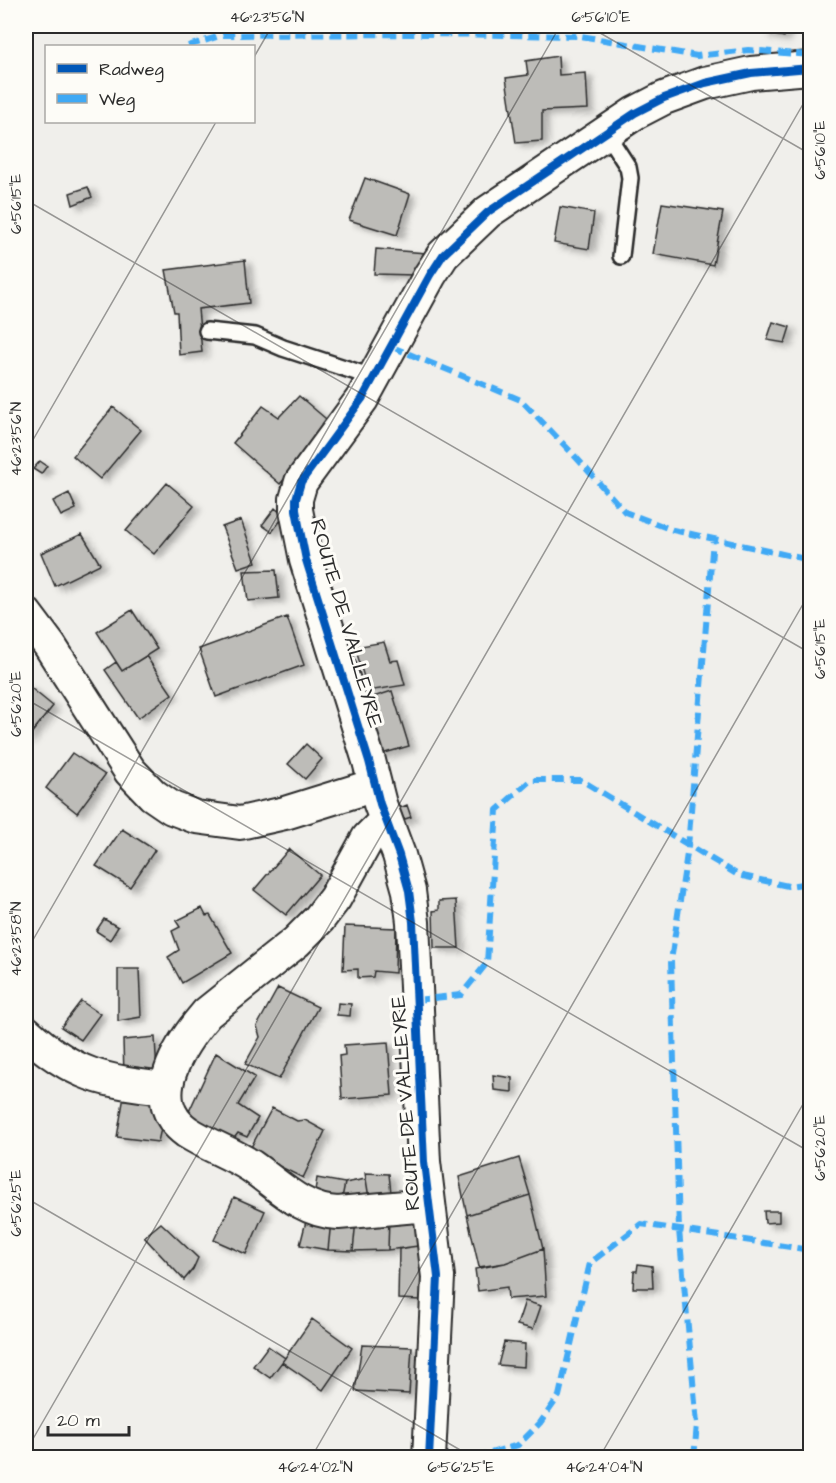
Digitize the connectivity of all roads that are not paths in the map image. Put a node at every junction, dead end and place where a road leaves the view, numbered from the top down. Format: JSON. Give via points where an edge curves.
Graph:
{"nodes":[{"id":1,"x":810,"y":68,"type":"edge"},
{"id":2,"x":606,"y":132,"type":"junction"},
{"id":3,"x":621,"y":256,"type":"dead end"},
{"id":4,"x":207,"y":331,"type":"dead end"},
{"id":5,"x":375,"y":378,"type":"junction"},
{"id":6,"x":26,"y":614,"type":"edge"},
{"id":7,"x":375,"y":785,"type":"junction"},
{"id":8,"x":386,"y":820,"type":"junction"},
{"id":9,"x":26,"y":1032,"type":"edge"},
{"id":10,"x":166,"y":1088,"type":"junction"},
{"id":11,"x":428,"y":1204,"type":"junction"},
{"id":12,"x":429,"y":1458,"type":"edge"}],
"edges":[{"from":1,"to":2,"type":"street","name":"ROUTE DE VALLEYRE","via":[[762,71],[705,83],[649,106]]},
{"from":2,"to":3,"type":"lane","via":[[630,177]]},
{"from":2,"to":5,"type":"street","name":"ROUTE DE VALLEYRE","via":[[507,198],[448,250],[430,275]]},
{"from":4,"to":5,"type":"lane","via":[[255,336]]},
{"from":5,"to":7,"type":"street","name":"ROUTE DE VALLEYRE","via":[[305,474],[296,499],[306,560]]},
{"from":6,"to":7,"type":"street","via":[[130,771],[172,808],[204,819],[240,824]]},
{"from":7,"to":8,"type":"street","name":"ROUTE DE VALLEYRE"},
{"from":8,"to":10,"type":"street","via":[[369,838],[319,919],[196,1026],[170,1071]]},
{"from":8,"to":11,"type":"street","name":"ROUTE DE VALLEYRE","via":[[409,891],[413,922]]},
{"from":9,"to":10,"type":"street","via":[[58,1058],[87,1073],[118,1083]]},
{"from":10,"to":11,"type":"street","via":[[171,1114],[181,1127],[249,1165],[308,1207],[338,1213]]},
{"from":11,"to":12,"type":"street","name":"ROUTE DE VALLEYRE","via":[[438,1277]]}]}
